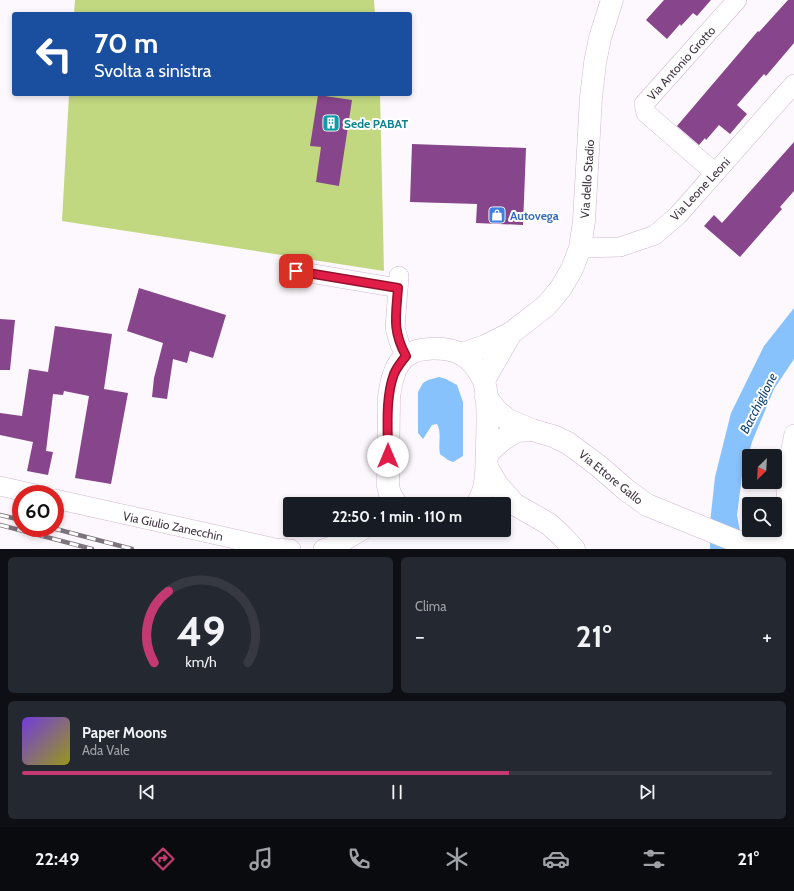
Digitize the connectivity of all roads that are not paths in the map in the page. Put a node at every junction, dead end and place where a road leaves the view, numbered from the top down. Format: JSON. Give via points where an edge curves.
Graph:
{"nodes":[{"id":1,"x":612,"y":0,"type":"edge"},
{"id":2,"x":738,"y":0,"type":"edge"},
{"id":3,"x":794,"y":84,"type":"edge"},
{"id":4,"x":715,"y":173,"type":"junction"},
{"id":5,"x":580,"y":248,"type":"junction"},
{"id":6,"x":296,"y":271,"type":"dead end"},
{"id":7,"x":511,"y":333,"type":"junction"},
{"id":8,"x":462,"y":354,"type":"junction"},
{"id":9,"x":406,"y":356,"type":"junction"},
{"id":10,"x":485,"y":389,"type":"junction"},
{"id":11,"x":532,"y":430,"type":"junction"},
{"id":12,"x":794,"y":434,"type":"edge"},
{"id":13,"x":487,"y":461,"type":"junction"},
{"id":14,"x":0,"y":486,"type":"edge"},
{"id":15,"x":12,"y":489,"type":"edge"},
{"id":16,"x":389,"y":497,"type":"edge"},
{"id":17,"x":481,"y":497,"type":"edge"},
{"id":18,"x":505,"y":497,"type":"edge"},
{"id":19,"x":64,"y":501,"type":"edge"},
{"id":20,"x":511,"y":505,"type":"edge"},
{"id":21,"x":351,"y":537,"type":"edge"},
{"id":22,"x":792,"y":543,"type":"edge"},
{"id":23,"x":748,"y":545,"type":"edge"},
{"id":24,"x":291,"y":549,"type":"edge"},
{"id":25,"x":323,"y":549,"type":"edge"},
{"id":26,"x":574,"y":549,"type":"edge"}],
"edges":[{"from":1,"to":5,"type":"main road","name":"Via dello Stadio","via":[[600,38],[592,88],[585,214]]},
{"from":2,"to":4,"type":"street","name":"Via Antonio Grotto","via":[[644,104],[646,113]]},
{"from":3,"to":4,"type":"street","name":"Via Leone Leoni"},
{"from":4,"to":5,"type":"street","name":"Via Leone Leoni","via":[[678,215],[655,235],[620,247]]},
{"from":5,"to":7,"type":"main road","name":"Via dello Stadio","via":[[572,269],[556,294],[546,306]]},
{"from":6,"to":9,"type":"street","via":[[398,282],[395,328]]},
{"from":7,"to":8,"type":"main road","name":"Via dello Stadio"},
{"from":7,"to":10,"type":"main road","name":"Via dello Stadio"},
{"from":8,"to":9,"type":"main road","via":[[447,349],[431,348]]},
{"from":8,"to":10,"type":"main road","name":"Via Ettore Gallo","via":[[476,368]]},
{"from":9,"to":16,"type":"main road","via":[[394,373],[389,397]]},
{"from":10,"to":11,"type":"main road","name":"Via Ettore Gallo","via":[[496,410],[508,420]]},
{"from":10,"to":13,"type":"main road"},
{"from":11,"to":13,"type":"main road","name":"Via Ettore Gallo","via":[[516,431],[502,440]]},
{"from":11,"to":23,"type":"main road","name":"Via Ettore Gallo","via":[[568,443],[648,505]]},
{"from":12,"to":22,"type":"street","via":[[785,477]]},
{"from":13,"to":17,"type":"main road","via":[[484,491]]},
{"from":13,"to":18,"type":"main road"},
{"from":14,"to":15,"type":"street"},
{"from":19,"to":24,"type":"street","name":"Via Giulio Zanecchin","via":[[275,548]]},
{"from":20,"to":26,"type":"main road","via":[[549,524]]},
{"from":21,"to":25,"type":"street"},
{"from":22,"to":23,"type":"main road","name":"Via Ettore Gallo"}]}
